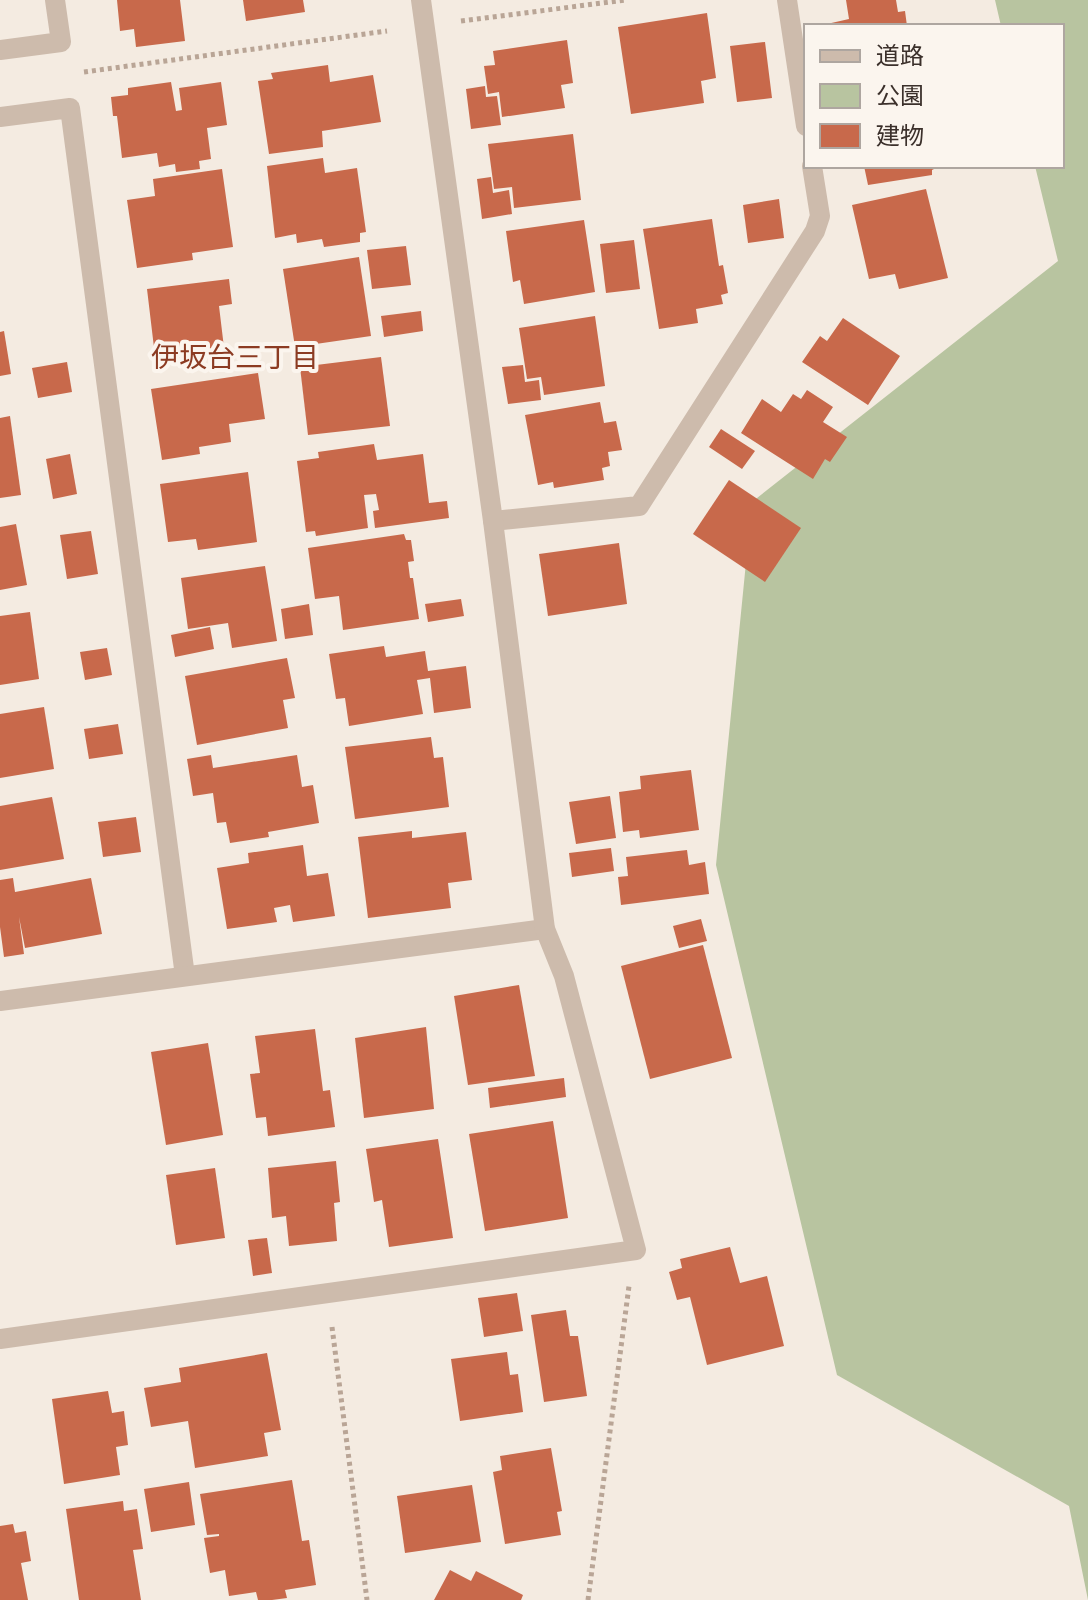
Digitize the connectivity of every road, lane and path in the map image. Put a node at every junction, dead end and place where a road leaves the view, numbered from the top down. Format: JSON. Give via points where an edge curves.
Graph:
{"nodes":[{"id":1,"x":55,"y":0,"type":"edge"},
{"id":2,"x":421,"y":0,"type":"edge"},
{"id":3,"x":626,"y":0,"type":"edge"},
{"id":4,"x":787,"y":0,"type":"edge"},
{"id":5,"x":610,"y":1,"type":"edge"},
{"id":6,"x":424,"y":26,"type":"junction"},
{"id":7,"x":0,"y":50,"type":"edge"},
{"id":8,"x":80,"y":72,"type":"dead end"},
{"id":9,"x":804,"y":113,"type":"edge"},
{"id":10,"x":0,"y":117,"type":"edge"},
{"id":11,"x":812,"y":168,"type":"edge"},
{"id":12,"x":493,"y":521,"type":"junction"},
{"id":13,"x":545,"y":929,"type":"junction"},
{"id":14,"x":185,"y":976,"type":"junction"},
{"id":15,"x":0,"y":1001,"type":"edge"},
{"id":16,"x":636,"y":1250,"type":"junction"},
{"id":17,"x":328,"y":1294,"type":"junction"},
{"id":18,"x":0,"y":1339,"type":"edge"},
{"id":19,"x":367,"y":1600,"type":"edge"},
{"id":20,"x":588,"y":1600,"type":"edge"}],
"edges":[{"from":1,"to":7,"type":"street","via":[[61,42]]},
{"from":2,"to":6,"type":"street"},
{"from":3,"to":5,"type":"path"},
{"from":4,"to":9,"type":"street"},
{"from":5,"to":6,"type":"path"},
{"from":6,"to":8,"type":"path"},
{"from":6,"to":12,"type":"street"},
{"from":10,"to":14,"type":"street","via":[[70,108]]},
{"from":11,"to":12,"type":"street","via":[[820,216],[815,231],[639,506]]},
{"from":12,"to":13,"type":"street"},
{"from":13,"to":14,"type":"street"},
{"from":13,"to":16,"type":"street","via":[[564,976]]},
{"from":14,"to":15,"type":"street"},
{"from":16,"to":17,"type":"street"},
{"from":16,"to":20,"type":"path"},
{"from":17,"to":18,"type":"street"},
{"from":17,"to":19,"type":"path"}]}
